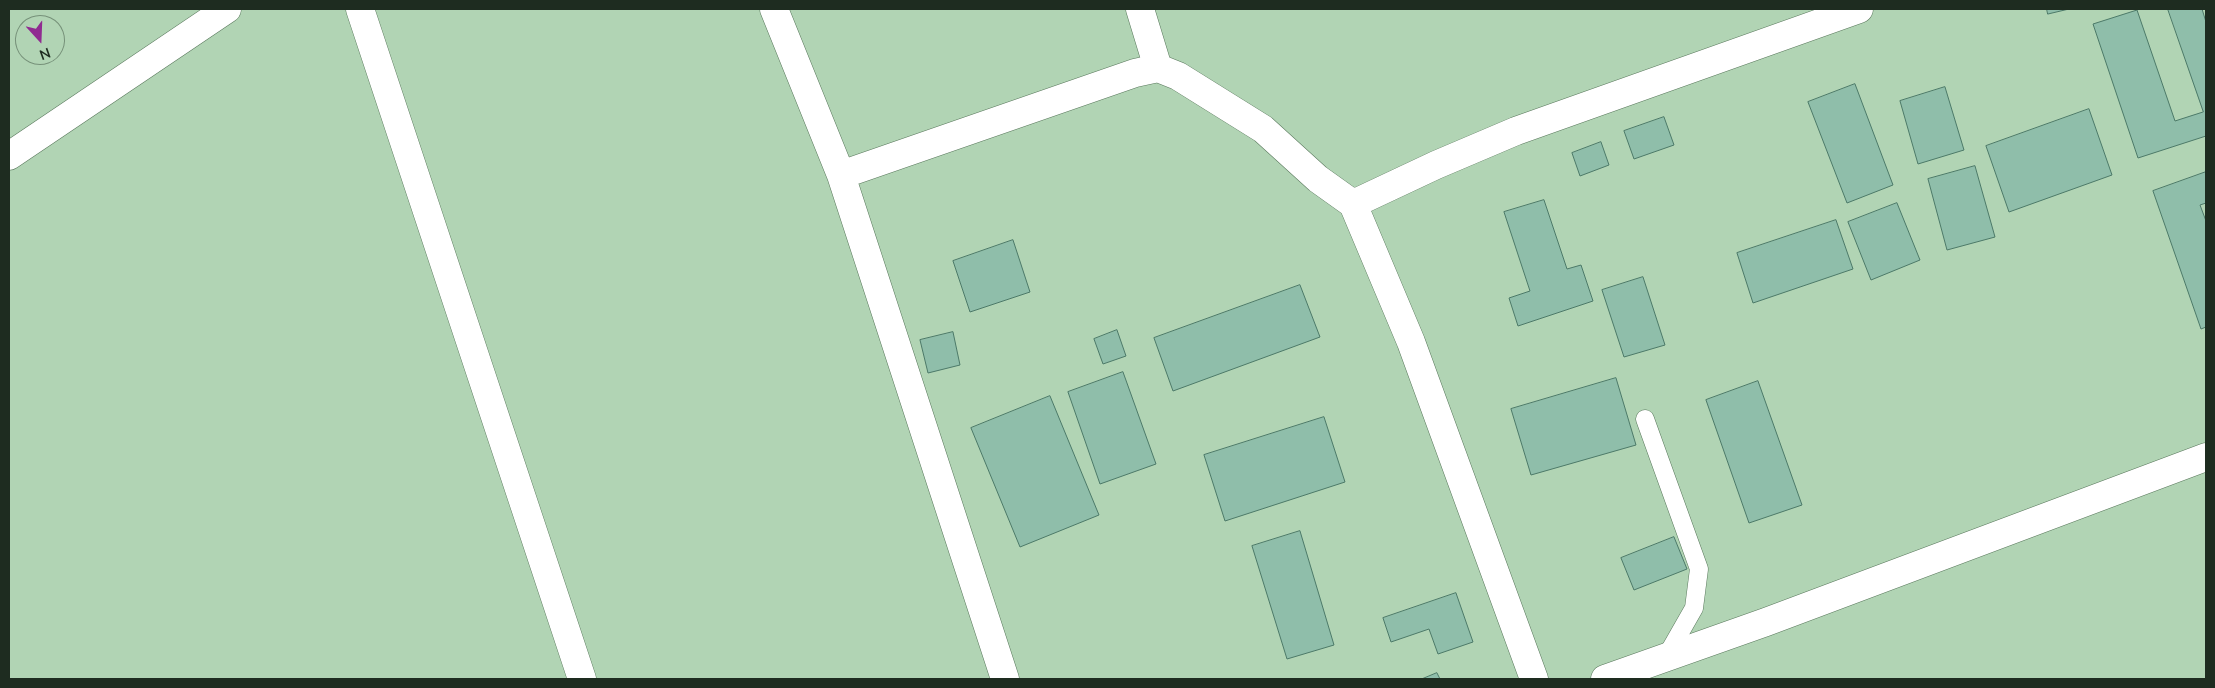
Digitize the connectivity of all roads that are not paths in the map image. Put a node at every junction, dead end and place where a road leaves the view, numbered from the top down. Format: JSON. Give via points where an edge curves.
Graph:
{"nodes":[{"id":1,"x":227,"y":9,"type":"edge"},
{"id":2,"x":360,"y":9,"type":"edge"},
{"id":3,"x":774,"y":9,"type":"edge"},
{"id":4,"x":1140,"y":9,"type":"edge"},
{"id":5,"x":1859,"y":9,"type":"edge"},
{"id":6,"x":1158,"y":68,"type":"junction"},
{"id":7,"x":9,"y":156,"type":"edge"},
{"id":8,"x":841,"y":175,"type":"junction"},
{"id":9,"x":1353,"y":204,"type":"junction"},
{"id":10,"x":1645,"y":419,"type":"dead end"},
{"id":11,"x":2206,"y":457,"type":"edge"},
{"id":12,"x":1666,"y":657,"type":"junction"},
{"id":13,"x":582,"y":679,"type":"edge"},
{"id":14,"x":1005,"y":679,"type":"edge"},
{"id":15,"x":1534,"y":679,"type":"edge"},
{"id":16,"x":1605,"y":679,"type":"edge"}],
"edges":[{"from":1,"to":7,"type":"street"},
{"from":2,"to":13,"type":"street"},
{"from":3,"to":8,"type":"street"},
{"from":4,"to":6,"type":"street"},
{"from":5,"to":9,"type":"street","via":[[1516,131]]},
{"from":6,"to":8,"type":"street","via":[[1134,73]]},
{"from":6,"to":9,"type":"street","via":[[1178,76],[1263,129],[1318,179]]},
{"from":8,"to":14,"type":"street"},
{"from":9,"to":15,"type":"street","via":[[1411,342]]},
{"from":10,"to":12,"type":"lane","via":[[1698,569],[1694,608]]},
{"from":11,"to":12,"type":"street"},
{"from":12,"to":16,"type":"street"}]}
